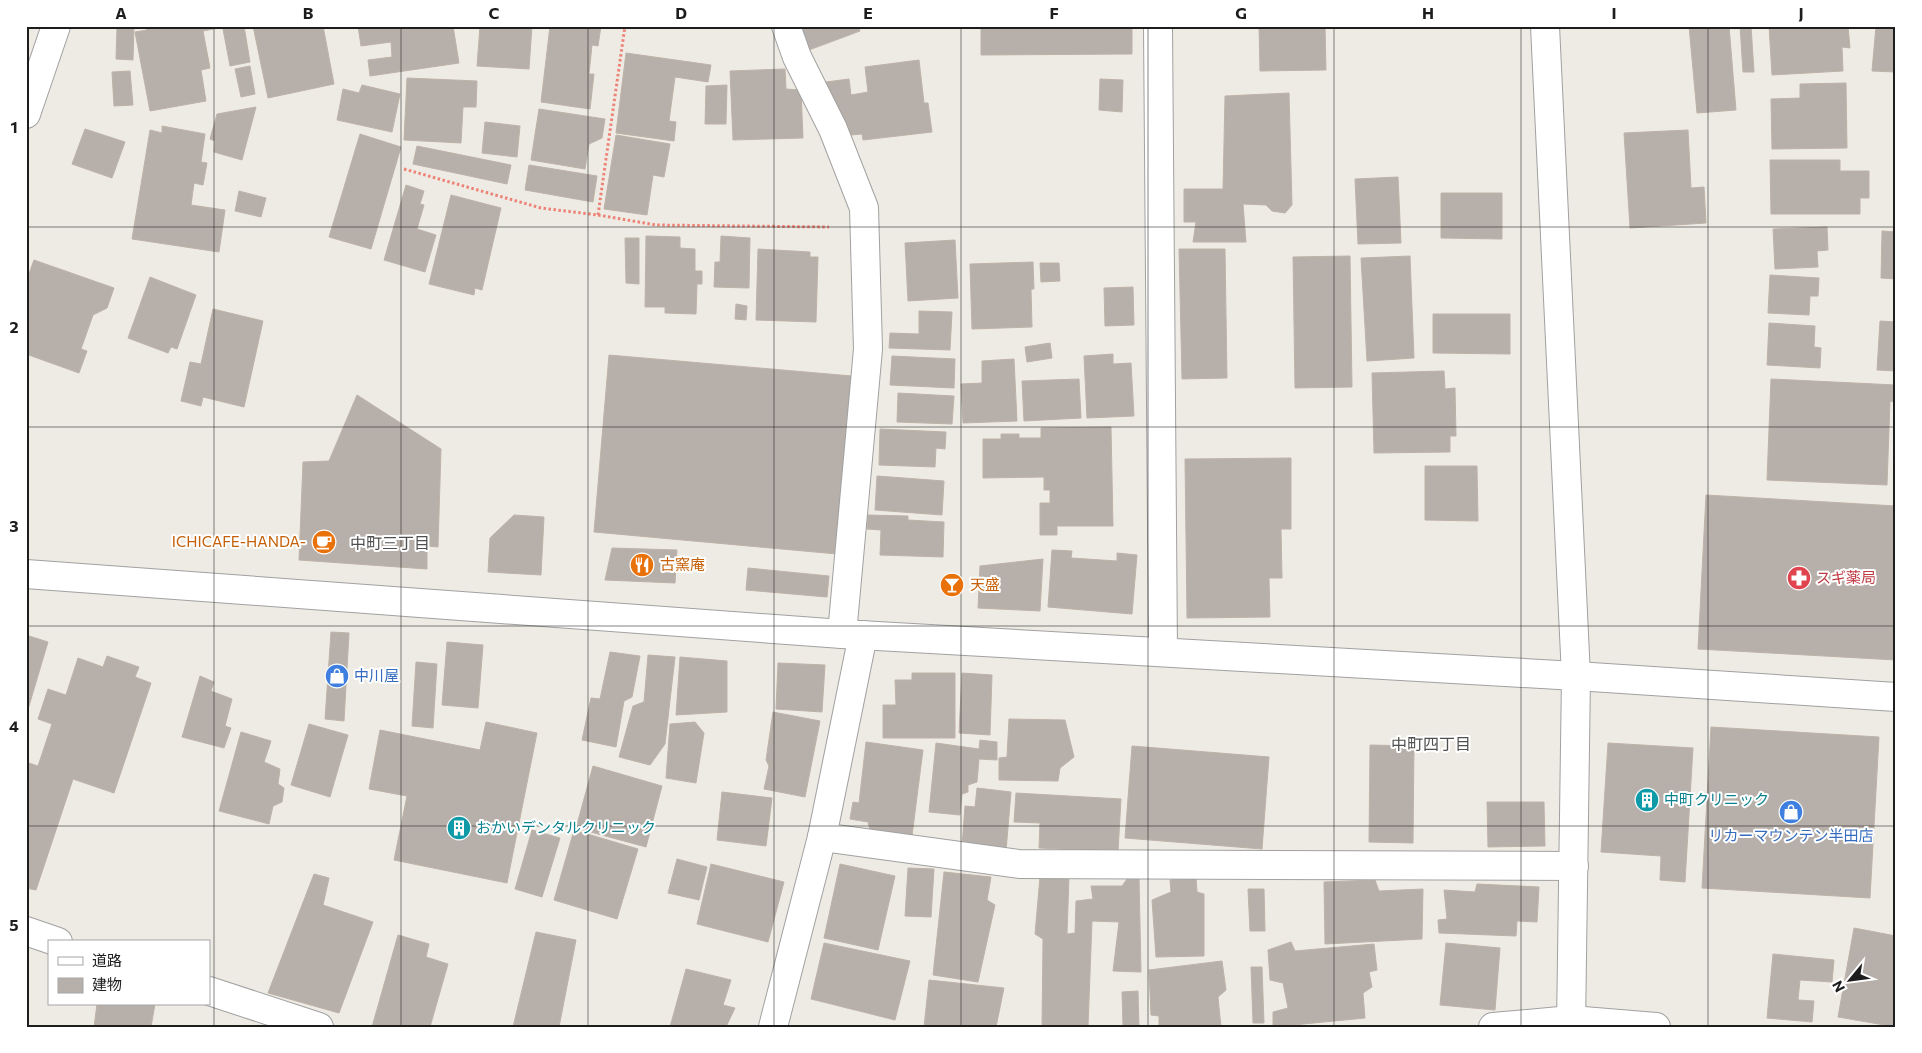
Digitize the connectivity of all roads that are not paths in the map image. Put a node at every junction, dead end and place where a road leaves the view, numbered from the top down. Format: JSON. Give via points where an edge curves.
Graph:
{"nodes":[{"id":1,"x":56,"y":26,"type":"edge"},
{"id":2,"x":786,"y":26,"type":"edge"},
{"id":3,"x":1158,"y":26,"type":"edge"},
{"id":4,"x":1545,"y":26,"type":"edge"},
{"id":5,"x":26,"y":114,"type":"edge"},
{"id":6,"x":26,"y":574,"type":"edge"},
{"id":7,"x":853,"y":635,"type":"junction"},
{"id":8,"x":1163,"y":652,"type":"junction"},
{"id":9,"x":1576,"y":676,"type":"junction"},
{"id":10,"x":1896,"y":696,"type":"edge"},
{"id":11,"x":822,"y":837,"type":"junction"},
{"id":12,"x":1574,"y":866,"type":"junction"},
{"id":13,"x":26,"y":931,"type":"edge"},
{"id":14,"x":52,"y":940,"type":"edge"},
{"id":15,"x":210,"y":991,"type":"edge"},
{"id":16,"x":1571,"y":1023,"type":"edge"},
{"id":17,"x":319,"y":1027,"type":"edge"},
{"id":18,"x":773,"y":1027,"type":"edge"},
{"id":19,"x":1493,"y":1027,"type":"edge"},
{"id":20,"x":1656,"y":1027,"type":"edge"}],
"edges":[{"from":1,"to":5,"type":"street"},
{"from":2,"to":7,"type":"street","via":[[797,57],[833,128],[864,208],[868,349]]},
{"from":3,"to":8,"type":"street"},
{"from":4,"to":9,"type":"street"},
{"from":6,"to":7,"type":"street"},
{"from":7,"to":8,"type":"street"},
{"from":7,"to":11,"type":"street"},
{"from":8,"to":9,"type":"street"},
{"from":9,"to":10,"type":"street"},
{"from":9,"to":12,"type":"street"},
{"from":11,"to":12,"type":"street","via":[[1019,864]]},
{"from":11,"to":18,"type":"street"},
{"from":12,"to":16,"type":"street"},
{"from":13,"to":14,"type":"street"},
{"from":15,"to":17,"type":"street"},
{"from":16,"to":19,"type":"street"},
{"from":16,"to":20,"type":"street"}]}
